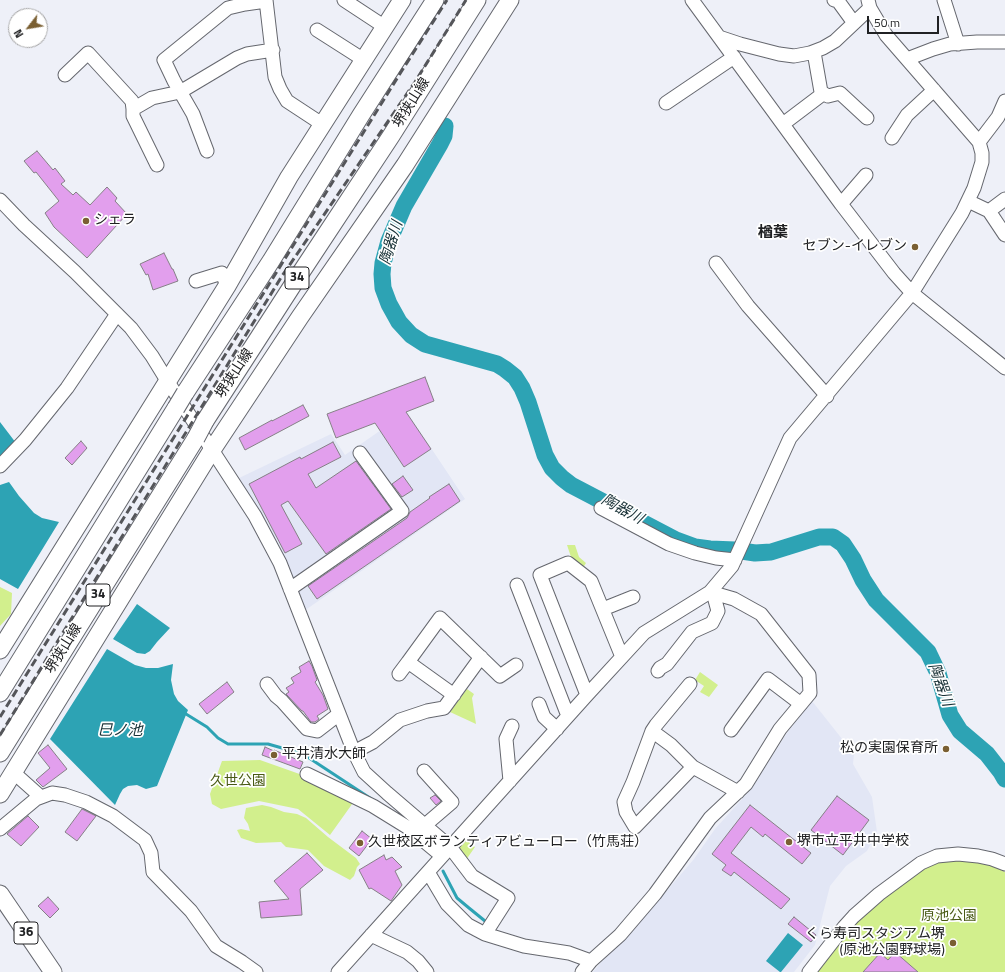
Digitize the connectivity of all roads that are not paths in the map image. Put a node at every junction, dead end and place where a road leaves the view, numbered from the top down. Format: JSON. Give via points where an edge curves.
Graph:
{"nodes":[{"id":1,"x":266,"y":0,"type":"edge"},
{"id":2,"x":344,"y":0,"type":"edge"},
{"id":3,"x":402,"y":0,"type":"edge"},
{"id":4,"x":435,"y":0,"type":"edge"},
{"id":5,"x":478,"y":0,"type":"edge"},
{"id":6,"x":510,"y":0,"type":"edge"},
{"id":7,"x":692,"y":0,"type":"edge"},
{"id":8,"x":834,"y":0,"type":"edge"},
{"id":9,"x":944,"y":1,"type":"edge"},
{"id":10,"x":869,"y":4,"type":"edge"},
{"id":11,"x":854,"y":23,"type":"junction"},
{"id":12,"x":385,"y":26,"type":"junction"},
{"id":13,"x":317,"y":30,"type":"dead end"},
{"id":14,"x":719,"y":37,"type":"junction"},
{"id":15,"x":1005,"y":42,"type":"edge"},
{"id":16,"x":958,"y":44,"type":"junction"},
{"id":17,"x":273,"y":50,"type":"junction"},
{"id":18,"x":814,"y":52,"type":"junction"},
{"id":19,"x":734,"y":57,"type":"junction"},
{"id":20,"x":907,"y":59,"type":"junction"},
{"id":21,"x":364,"y":60,"type":"junction"},
{"id":22,"x":65,"y":75,"type":"dead end"},
{"id":23,"x":934,"y":90,"type":"junction"},
{"id":24,"x":180,"y":92,"type":"junction"},
{"id":25,"x":821,"y":92,"type":"junction"},
{"id":26,"x":1005,"y":101,"type":"edge"},
{"id":27,"x":666,"y":103,"type":"dead end"},
{"id":28,"x":133,"y":109,"type":"junction"},
{"id":29,"x":867,"y":118,"type":"dead end"},
{"id":30,"x":322,"y":124,"type":"junction"},
{"id":31,"x":783,"y":124,"type":"junction"},
{"id":32,"x":892,"y":138,"type":"dead end"},
{"id":33,"x":979,"y":142,"type":"junction"},
{"id":34,"x":207,"y":151,"type":"dead end"},
{"id":35,"x":157,"y":165,"type":"dead end"},
{"id":36,"x":866,"y":176,"type":"dead end"},
{"id":37,"x":1005,"y":199,"type":"edge"},
{"id":38,"x":0,"y":200,"type":"edge"},
{"id":39,"x":968,"y":201,"type":"junction"},
{"id":40,"x":842,"y":204,"type":"junction"},
{"id":41,"x":989,"y":211,"type":"junction"},
{"id":42,"x":1005,"y":235,"type":"edge"},
{"id":43,"x":716,"y":263,"type":"dead end"},
{"id":44,"x":196,"y":281,"type":"dead end"},
{"id":45,"x":227,"y":286,"type":"junction"},
{"id":46,"x":912,"y":293,"type":"junction"},
{"id":47,"x":117,"y":314,"type":"junction"},
{"id":48,"x":1005,"y":368,"type":"edge"},
{"id":49,"x":168,"y":382,"type":"junction"},
{"id":50,"x":826,"y":396,"type":"junction"},
{"id":51,"x":212,"y":450,"type":"junction"},
{"id":52,"x":360,"y":453,"type":"dead end"},
{"id":53,"x":0,"y":466,"type":"edge"},
{"id":54,"x":602,"y":508,"type":"dead end"},
{"id":55,"x":736,"y":558,"type":"junction"},
{"id":56,"x":517,"y":585,"type":"dead end"},
{"id":57,"x":290,"y":589,"type":"junction"},
{"id":58,"x":714,"y":593,"type":"junction"},
{"id":59,"x":633,"y":597,"type":"dead end"},
{"id":60,"x":603,"y":609,"type":"junction"},
{"id":61,"x":0,"y":650,"type":"edge"},
{"id":62,"x":481,"y":657,"type":"junction"},
{"id":63,"x":622,"y":657,"type":"junction"},
{"id":64,"x":408,"y":662,"type":"junction"},
{"id":65,"x":516,"y":665,"type":"dead end"},
{"id":66,"x":658,"y":671,"type":"dead end"},
{"id":67,"x":399,"y":674,"type":"dead end"},
{"id":68,"x":267,"y":684,"type":"dead end"},
{"id":69,"x":690,"y":684,"type":"dead end"},
{"id":70,"x":0,"y":692,"type":"edge"},
{"id":71,"x":587,"y":695,"type":"junction"},
{"id":72,"x":454,"y":696,"type":"junction"},
{"id":73,"x":540,"y":704,"type":"dead end"},
{"id":74,"x":801,"y":704,"type":"junction"},
{"id":75,"x":339,"y":714,"type":"junction"},
{"id":76,"x":568,"y":716,"type":"junction"},
{"id":77,"x":17,"y":726,"type":"junction"},
{"id":78,"x":512,"y":726,"type":"dead end"},
{"id":79,"x":557,"y":729,"type":"junction"},
{"id":80,"x":731,"y":730,"type":"dead end"},
{"id":81,"x":652,"y":731,"type":"junction"},
{"id":82,"x":354,"y":752,"type":"junction"},
{"id":83,"x":0,"y":753,"type":"edge"},
{"id":84,"x":0,"y":758,"type":"edge"},
{"id":85,"x":693,"y":767,"type":"junction"},
{"id":86,"x":424,"y":771,"type":"dead end"},
{"id":87,"x":13,"y":772,"type":"junction"},
{"id":88,"x":307,"y":774,"type":"dead end"},
{"id":89,"x":510,"y":781,"type":"junction"},
{"id":90,"x":738,"y":792,"type":"junction"},
{"id":91,"x":0,"y":794,"type":"edge"},
{"id":92,"x":41,"y":797,"type":"junction"},
{"id":93,"x":424,"y":826,"type":"junction"},
{"id":94,"x":0,"y":829,"type":"edge"},
{"id":95,"x":446,"y":852,"type":"junction"},
{"id":96,"x":1005,"y":864,"type":"edge"},
{"id":97,"x":428,"y":872,"type":"junction"},
{"id":98,"x":0,"y":894,"type":"edge"},
{"id":99,"x":485,"y":934,"type":"junction"},
{"id":100,"x":371,"y":935,"type":"junction"},
{"id":101,"x":591,"y":961,"type":"junction"},
{"id":102,"x":53,"y":972,"type":"edge"},
{"id":103,"x":256,"y":972,"type":"edge"},
{"id":104,"x":338,"y":972,"type":"edge"},
{"id":105,"x":427,"y":972,"type":"edge"},
{"id":106,"x":582,"y":972,"type":"edge"},
{"id":107,"x":809,"y":972,"type":"edge"}],
"edges":[{"from":1,"to":17,"type":"street"},
{"from":1,"to":24,"type":"street","via":[[228,8],[164,60]]},
{"from":2,"to":12,"type":"street"},
{"from":3,"to":12,"type":"main road"},
{"from":4,"to":70,"type":"main road","number":"34","bridge":true,"via":[[360,115],[271,261],[185,392]]},
{"from":5,"to":77,"type":"main road","name":"堺狭山線","number":"34","bridge":true,"via":[[205,422]]},
{"from":6,"to":51,"type":"main road","via":[[405,165]]},
{"from":7,"to":14,"type":"street"},
{"from":8,"to":11,"type":"street","via":[[838,1]]},
{"from":9,"to":16,"type":"street"},
{"from":10,"to":11,"type":"street"},
{"from":10,"to":20,"type":"street","via":[[886,35]]},
{"from":11,"to":18,"type":"street","via":[[835,41]]},
{"from":12,"to":21,"type":"main road"},
{"from":13,"to":21,"type":"street"},
{"from":14,"to":18,"type":"street","via":[[779,54],[794,56]]},
{"from":14,"to":19,"type":"street"},
{"from":15,"to":16,"type":"street"},
{"from":16,"to":20,"type":"street","via":[[932,48]]},
{"from":17,"to":24,"type":"street","via":[[237,58]]},
{"from":17,"to":30,"type":"street","via":[[275,77],[280,89],[288,101]]},
{"from":18,"to":25,"type":"street"},
{"from":19,"to":27,"type":"street"},
{"from":19,"to":31,"type":"street"},
{"from":20,"to":23,"type":"street"},
{"from":21,"to":30,"type":"main road"},
{"from":22,"to":28,"type":"street","via":[[88,53],[132,101]]},
{"from":23,"to":32,"type":"street","via":[[908,115]]},
{"from":23,"to":33,"type":"street"},
{"from":24,"to":28,"type":"street","via":[[152,98]]},
{"from":24,"to":34,"type":"street","via":[[193,114]]},
{"from":25,"to":29,"type":"street","via":[[828,96],[840,93]]},
{"from":25,"to":31,"type":"street","via":[[820,96]]},
{"from":26,"to":33,"type":"street","via":[[998,117]]},
{"from":28,"to":35,"type":"street","via":[[133,116]]},
{"from":30,"to":45,"type":"main road"},
{"from":31,"to":40,"type":"street"},
{"from":33,"to":39,"type":"street","via":[[982,162]]},
{"from":36,"to":40,"type":"street"},
{"from":37,"to":41,"type":"street"},
{"from":38,"to":47,"type":"street"},
{"from":39,"to":41,"type":"street"},
{"from":39,"to":46,"type":"street"},
{"from":40,"to":46,"type":"street"},
{"from":41,"to":42,"type":"street"},
{"from":43,"to":50,"type":"street","via":[[748,306]]},
{"from":44,"to":45,"type":"street","via":[[222,273]]},
{"from":45,"to":49,"type":"main road"},
{"from":46,"to":48,"type":"street"},
{"from":46,"to":50,"type":"street"},
{"from":47,"to":49,"type":"street","via":[[152,356]]},
{"from":47,"to":53,"type":"street","via":[[67,388],[25,440]]},
{"from":49,"to":51,"type":"street"},
{"from":49,"to":61,"type":"main road"},
{"from":50,"to":55,"type":"street","via":[[790,438]]},
{"from":51,"to":57,"type":"street","via":[[255,516],[280,563]]},
{"from":51,"to":87,"type":"main road"},
{"from":52,"to":57,"type":"street","via":[[402,511]]},
{"from":54,"to":55,"type":"street","via":[[669,544],[716,558]]},
{"from":55,"to":58,"type":"street"},
{"from":56,"to":76,"type":"street"},
{"from":57,"to":75,"type":"street"},
{"from":58,"to":63,"type":"street","via":[[644,633]]},
{"from":58,"to":66,"type":"street","via":[[718,611],[712,623],[692,632],[667,664]]},
{"from":58,"to":74,"type":"street","via":[[734,599],[761,614],[809,675],[810,693]]},
{"from":59,"to":60,"type":"street"},
{"from":60,"to":63,"type":"street"},
{"from":60,"to":71,"type":"street","via":[[591,581],[568,563],[540,575]]},
{"from":62,"to":64,"type":"street","via":[[440,618]]},
{"from":62,"to":65,"type":"street","via":[[500,676]]},
{"from":62,"to":72,"type":"street"},
{"from":63,"to":71,"type":"street"},
{"from":64,"to":67,"type":"street"},
{"from":64,"to":72,"type":"street"},
{"from":68,"to":75,"type":"street","via":[[307,729],[317,731]]},
{"from":69,"to":81,"type":"street"},
{"from":71,"to":76,"type":"street"},
{"from":72,"to":82,"type":"street","via":[[444,708],[400,720],[373,742]]},
{"from":73,"to":79,"type":"street","via":[[544,717]]},
{"from":74,"to":80,"type":"street","via":[[768,679]]},
{"from":74,"to":90,"type":"street","via":[[780,729],[746,784]]},
{"from":75,"to":82,"type":"street"},
{"from":76,"to":79,"type":"street"},
{"from":77,"to":83,"type":"main road","name":"堺狭山線","number":"34"},
{"from":77,"to":84,"type":"main road"},
{"from":78,"to":89,"type":"street","via":[[506,739]]},
{"from":79,"to":89,"type":"street"},
{"from":81,"to":85,"type":"street"},
{"from":81,"to":85,"type":"street","via":[[624,802],[626,812],[635,827]]},
{"from":82,"to":93,"type":"street","via":[[364,772]]},
{"from":85,"to":90,"type":"street"},
{"from":86,"to":93,"type":"street","via":[[452,802]]},
{"from":87,"to":91,"type":"main road"},
{"from":87,"to":92,"type":"street"},
{"from":88,"to":95,"type":"street","via":[[373,806]]},
{"from":89,"to":95,"type":"street"},
{"from":90,"to":101,"type":"street","via":[[710,818],[655,894],[620,935]]},
{"from":92,"to":94,"type":"street"},
{"from":92,"to":103,"type":"street","via":[[52,793],[86,802],[113,816],[145,840],[151,853],[154,872],[191,911],[216,946]]},
{"from":93,"to":95,"type":"street"},
{"from":95,"to":97,"type":"street"},
{"from":95,"to":99,"type":"street","via":[[472,876],[508,898]]},
{"from":96,"to":107,"type":"street","via":[[978,856],[958,854],[937,856],[921,863],[854,916]]},
{"from":97,"to":99,"type":"street","via":[[447,904],[468,925]]},
{"from":97,"to":100,"type":"street"},
{"from":98,"to":102,"type":"main road","number":"36"},
{"from":99,"to":101,"type":"street","via":[[524,946],[569,954]]},
{"from":100,"to":104,"type":"street"},
{"from":100,"to":105,"type":"street","via":[[408,952]]},
{"from":101,"to":106,"type":"street"}]}
